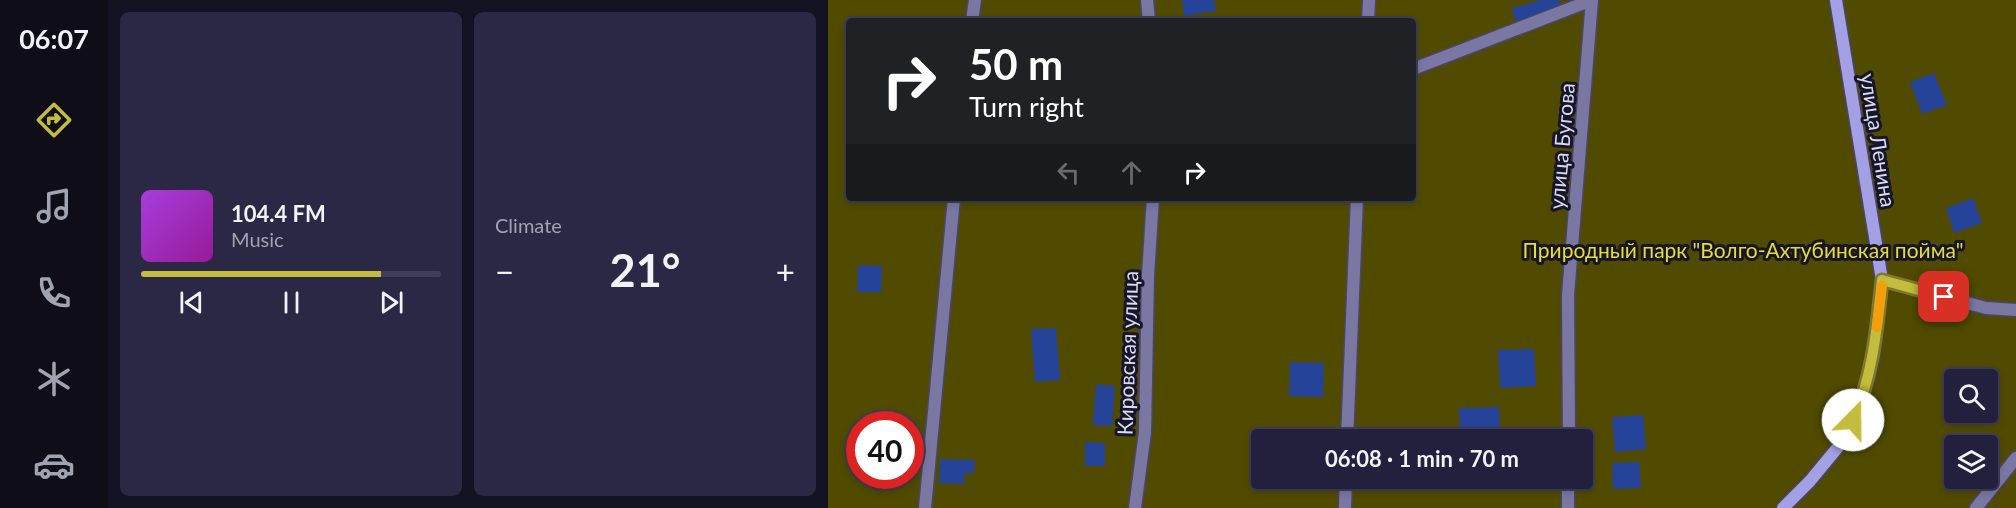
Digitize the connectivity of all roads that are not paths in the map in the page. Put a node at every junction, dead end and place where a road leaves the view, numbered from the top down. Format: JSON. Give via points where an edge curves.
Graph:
{"nodes":[{"id":1,"x":975,"y":0,"type":"edge"},
{"id":2,"x":1147,"y":0,"type":"edge"},
{"id":3,"x":1369,"y":0,"type":"edge"},
{"id":4,"x":1592,"y":0,"type":"edge"},
{"id":5,"x":1836,"y":0,"type":"edge"},
{"id":6,"x":972,"y":18,"type":"edge"},
{"id":7,"x":1149,"y":18,"type":"edge"},
{"id":8,"x":1368,"y":18,"type":"edge"},
{"id":9,"x":1416,"y":68,"type":"edge"},
{"id":10,"x":954,"y":201,"type":"edge"},
{"id":11,"x":1153,"y":201,"type":"edge"},
{"id":12,"x":1357,"y":201,"type":"edge"},
{"id":13,"x":1882,"y":280,"type":"junction"},
{"id":14,"x":2016,"y":310,"type":"edge"},
{"id":15,"x":1347,"y":429,"type":"edge"},
{"id":16,"x":1569,"y":429,"type":"edge"},
{"id":17,"x":2016,"y":458,"type":"edge"},
{"id":18,"x":1346,"y":489,"type":"edge"},
{"id":19,"x":1568,"y":489,"type":"edge"},
{"id":20,"x":924,"y":508,"type":"edge"},
{"id":21,"x":1135,"y":508,"type":"edge"},
{"id":22,"x":1346,"y":508,"type":"edge"},
{"id":23,"x":1568,"y":508,"type":"edge"},
{"id":24,"x":1783,"y":508,"type":"edge"},
{"id":25,"x":1976,"y":508,"type":"edge"}],
"edges":[{"from":1,"to":6,"type":"street"},
{"from":2,"to":7,"type":"street"},
{"from":3,"to":8,"type":"street"},
{"from":4,"to":9,"type":"street"},
{"from":4,"to":16,"type":"street","name":"улица Бугова","via":[[1568,295]]},
{"from":5,"to":13,"type":"street","name":"улица Ленина"},
{"from":10,"to":20,"type":"street"},
{"from":11,"to":21,"type":"street","name":"Кировская улица","via":[[1145,432]]},
{"from":12,"to":15,"type":"street"},
{"from":13,"to":14,"type":"street","via":[[1986,308]]},
{"from":13,"to":24,"type":"street","name":"улица Ленина","via":[[1873,358],[1862,400],[1843,441]]},
{"from":17,"to":25,"type":"street"},
{"from":18,"to":22,"type":"street"},
{"from":19,"to":23,"type":"street"}]}
